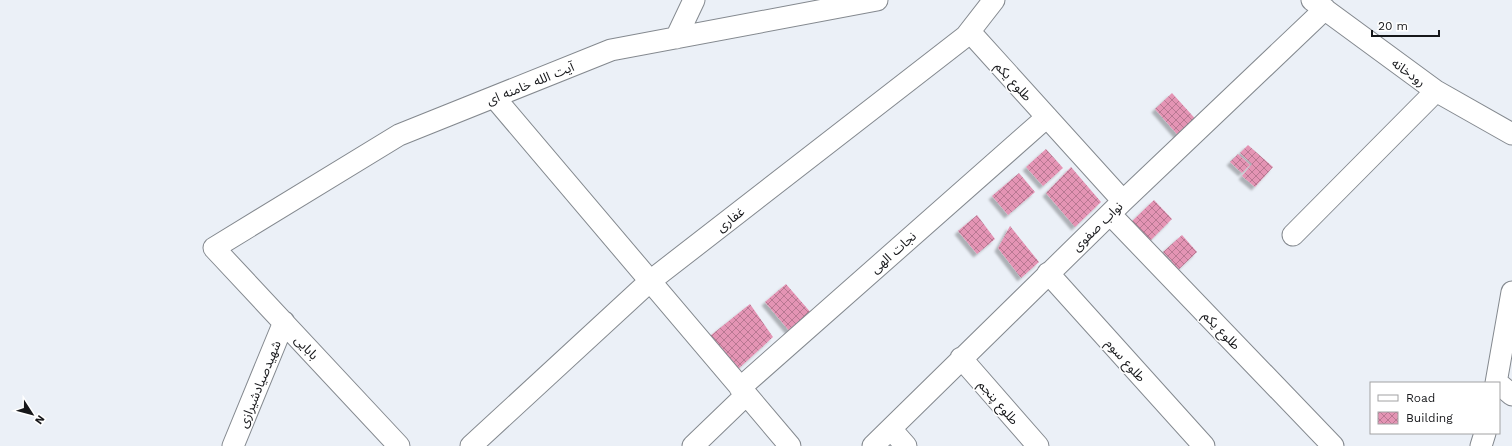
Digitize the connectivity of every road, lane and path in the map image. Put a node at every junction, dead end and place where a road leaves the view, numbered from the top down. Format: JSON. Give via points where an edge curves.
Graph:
{"nodes":[{"id":1,"x":694,"y":0,"type":"edge"},
{"id":2,"x":877,"y":0,"type":"edge"},
{"id":3,"x":994,"y":0,"type":"edge"},
{"id":4,"x":1318,"y":5,"type":"edge"},
{"id":5,"x":970,"y":32,"type":"junction"},
{"id":6,"x":676,"y":38,"type":"junction"},
{"id":7,"x":1436,"y":91,"type":"junction"},
{"id":8,"x":494,"y":97,"type":"junction"},
{"id":9,"x":1047,"y":117,"type":"junction"},
{"id":10,"x":1512,"y":134,"type":"edge"},
{"id":11,"x":1116,"y":207,"type":"junction"},
{"id":12,"x":1293,"y":235,"type":"dead end"},
{"id":13,"x":214,"y":248,"type":"joint"},
{"id":14,"x":1048,"y":273,"type":"junction"},
{"id":15,"x":649,"y":282,"type":"junction"},
{"id":16,"x":1512,"y":292,"type":"edge"},
{"id":17,"x":284,"y":322,"type":"junction"},
{"id":18,"x":961,"y":358,"type":"junction"},
{"id":19,"x":1497,"y":382,"type":"edge"},
{"id":20,"x":1500,"y":385,"type":"edge"},
{"id":21,"x":743,"y":392,"type":"junction"},
{"id":22,"x":1512,"y":395,"type":"edge"},
{"id":23,"x":891,"y":429,"type":"junction"},
{"id":24,"x":1485,"y":434,"type":"edge"},
{"id":25,"x":233,"y":446,"type":"edge"},
{"id":26,"x":399,"y":446,"type":"edge"},
{"id":27,"x":470,"y":446,"type":"edge"},
{"id":28,"x":693,"y":446,"type":"edge"},
{"id":29,"x":790,"y":446,"type":"edge"},
{"id":30,"x":873,"y":446,"type":"edge"},
{"id":31,"x":906,"y":446,"type":"edge"},
{"id":32,"x":1038,"y":446,"type":"edge"},
{"id":33,"x":1204,"y":446,"type":"edge"},
{"id":34,"x":1333,"y":446,"type":"edge"},
{"id":35,"x":1481,"y":446,"type":"edge"}],
"edges":[{"from":1,"to":6,"type":"street"},
{"from":2,"to":6,"type":"street","name":"آیت الله خامنه ای"},
{"from":3,"to":5,"type":"street","name":"غفاری"},
{"from":4,"to":7,"type":"street","name":"رودخانه"},
{"from":4,"to":11,"type":"street","name":"نواب صفوی"},
{"from":5,"to":9,"type":"street","name":"طلوع یکم"},
{"from":5,"to":15,"type":"street","name":"غفاری"},
{"from":6,"to":8,"type":"street","name":"آیت الله خامنه ای","via":[[611,50]]},
{"from":7,"to":10,"type":"street","name":"رودخانه"},
{"from":7,"to":12,"type":"street"},
{"from":8,"to":13,"type":"street","name":"آیت الله خامنه ای","via":[[398,135]]},
{"from":8,"to":15,"type":"street"},
{"from":9,"to":11,"type":"street","name":"طلوع یکم"},
{"from":9,"to":21,"type":"street","name":"نجات الهی"},
{"from":11,"to":14,"type":"street","name":"نواب صفوی"},
{"from":11,"to":34,"type":"street","name":"طلوع یکم"},
{"from":13,"to":17,"type":"street","name":"بابایی"},
{"from":14,"to":18,"type":"street","name":"نواب صفوی"},
{"from":14,"to":33,"type":"street","name":"طلوع سوم"},
{"from":15,"to":21,"type":"street"},
{"from":15,"to":27,"type":"street","name":"غفاری"},
{"from":16,"to":19,"type":"street"},
{"from":17,"to":25,"type":"street","name":"شهیدصیادشیرازی"},
{"from":17,"to":26,"type":"street","name":"بابایی"},
{"from":18,"to":23,"type":"street","name":"نواب صفوی"},
{"from":18,"to":32,"type":"street","name":"طلوع پنجم"},
{"from":20,"to":22,"type":"street"},
{"from":21,"to":28,"type":"street","name":"نجات الهی"},
{"from":21,"to":29,"type":"street"},
{"from":23,"to":30,"type":"street","name":"نواب صفوی"},
{"from":23,"to":31,"type":"street"},
{"from":24,"to":35,"type":"street"}]}
